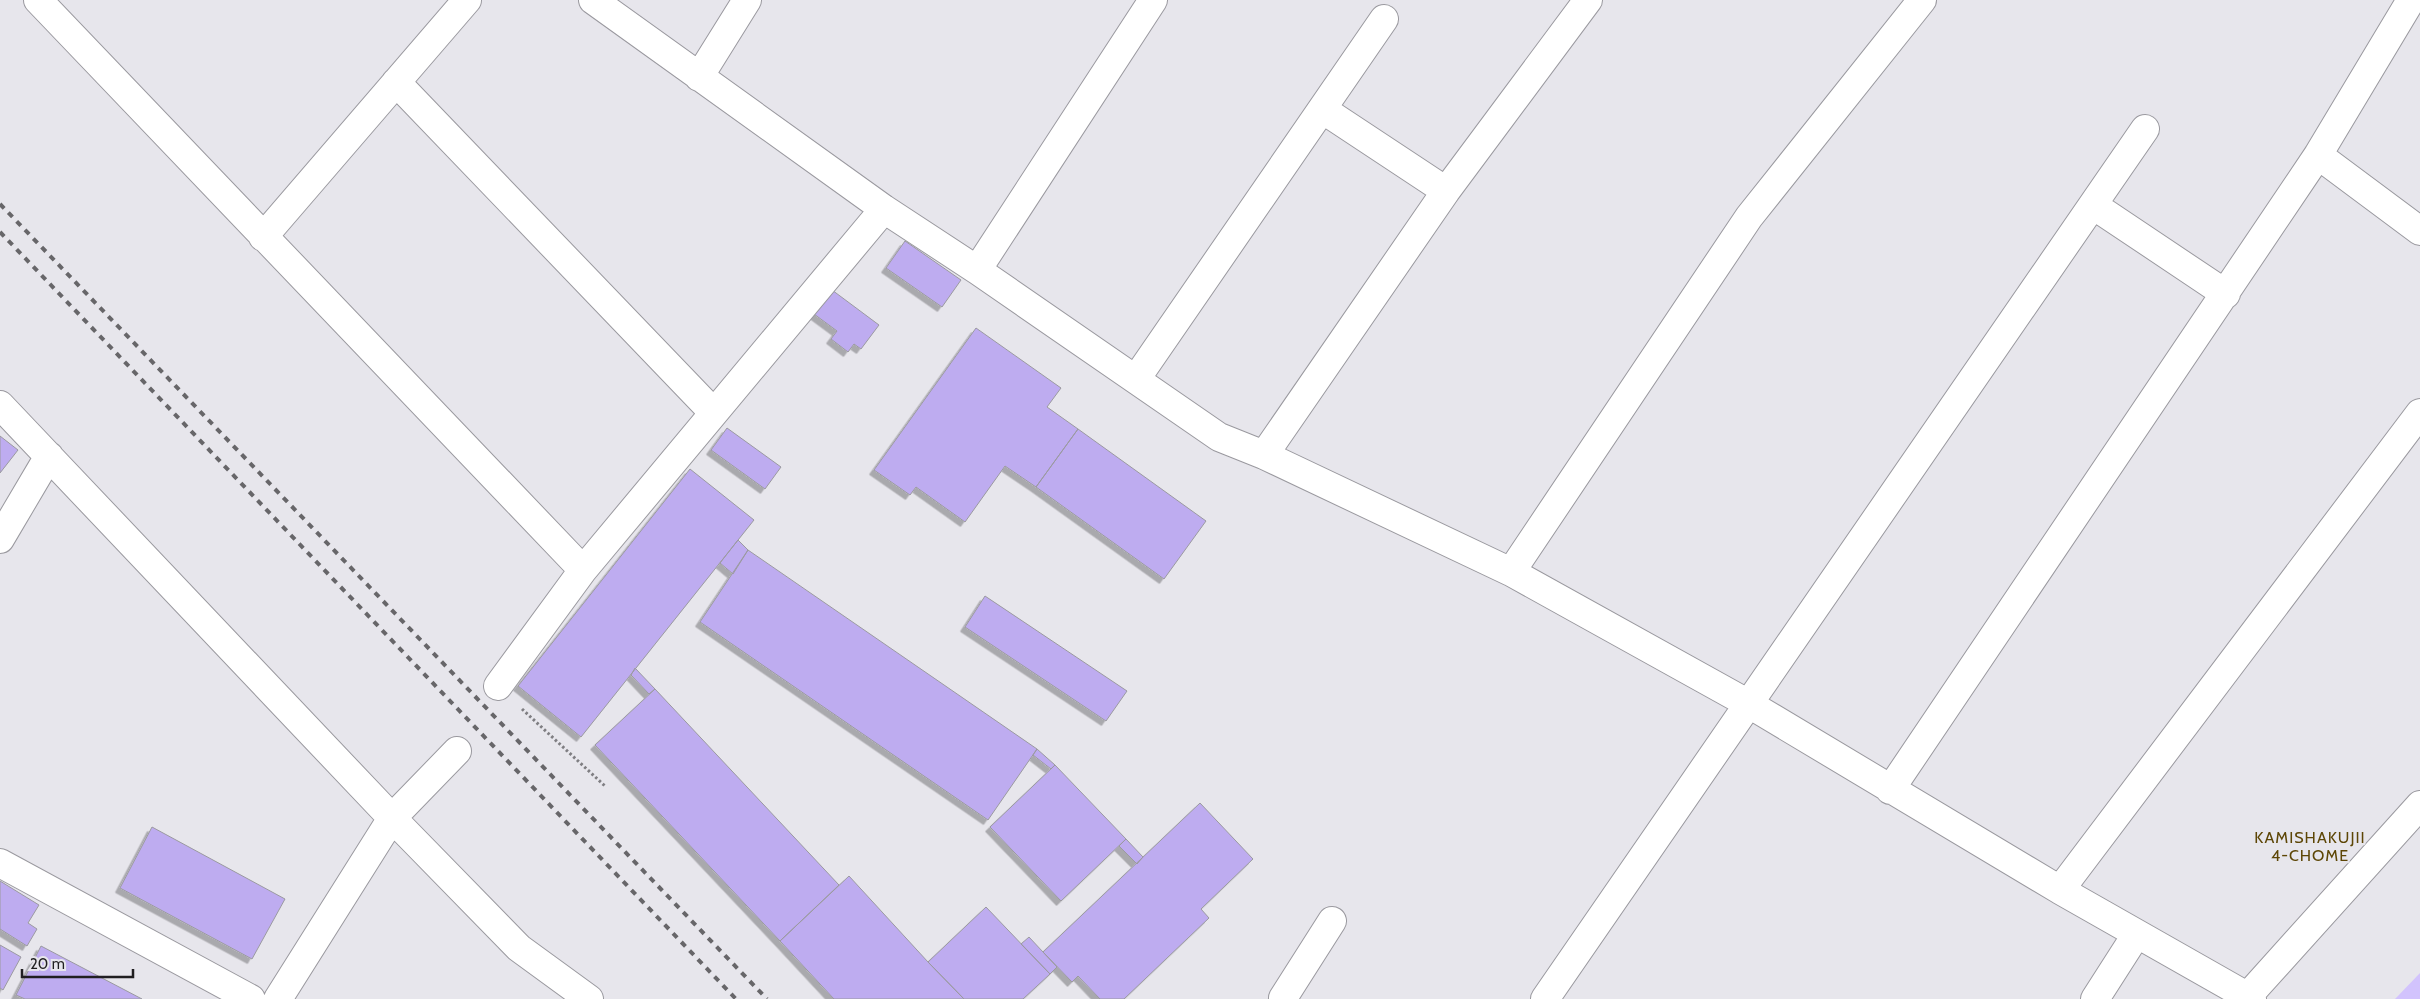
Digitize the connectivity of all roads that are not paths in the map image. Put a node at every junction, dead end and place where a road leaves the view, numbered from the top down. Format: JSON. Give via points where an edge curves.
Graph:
{"nodes":[{"id":1,"x":38,"y":0,"type":"edge"},
{"id":2,"x":467,"y":0,"type":"edge"},
{"id":3,"x":593,"y":0,"type":"edge"},
{"id":4,"x":747,"y":0,"type":"edge"},
{"id":5,"x":1153,"y":0,"type":"edge"},
{"id":6,"x":1588,"y":0,"type":"edge"},
{"id":7,"x":1922,"y":0,"type":"edge"},
{"id":8,"x":2411,"y":0,"type":"edge"},
{"id":9,"x":1384,"y":19,"type":"dead end"},
{"id":10,"x":699,"y":77,"type":"junction"},
{"id":11,"x":396,"y":82,"type":"junction"},
{"id":12,"x":1322,"y":109,"type":"junction"},
{"id":13,"x":2145,"y":130,"type":"dead end"},
{"id":14,"x":2318,"y":155,"type":"junction"},
{"id":15,"x":1446,"y":191,"type":"junction"},
{"id":16,"x":2093,"y":205,"type":"junction"},
{"id":17,"x":884,"y":209,"type":"junction"},
{"id":18,"x":2420,"y":231,"type":"edge"},
{"id":19,"x":263,"y":237,"type":"junction"},
{"id":20,"x":977,"y":270,"type":"junction"},
{"id":21,"x":2226,"y":294,"type":"junction"},
{"id":22,"x":1136,"y":379,"type":"junction"},
{"id":23,"x":0,"y":405,"type":"edge"},
{"id":24,"x":713,"y":412,"type":"junction"},
{"id":25,"x":2420,"y":413,"type":"edge"},
{"id":26,"x":1264,"y":455,"type":"junction"},
{"id":27,"x":49,"y":456,"type":"junction"},
{"id":28,"x":0,"y":539,"type":"edge"},
{"id":29,"x":583,"y":570,"type":"junction"},
{"id":30,"x":1511,"y":572,"type":"junction"},
{"id":31,"x":498,"y":686,"type":"road end"},
{"id":32,"x":1749,"y":704,"type":"junction"},
{"id":33,"x":457,"y":751,"type":"dead end"},
{"id":34,"x":1890,"y":790,"type":"junction"},
{"id":35,"x":2420,"y":804,"type":"edge"},
{"id":36,"x":392,"y":818,"type":"junction"},
{"id":37,"x":0,"y":863,"type":"edge"},
{"id":38,"x":2060,"y":890,"type":"junction"},
{"id":39,"x":1332,"y":921,"type":"dead end"},
{"id":40,"x":2136,"y":935,"type":"junction"},
{"id":41,"x":2249,"y":998,"type":"edge"},
{"id":42,"x":251,"y":999,"type":"edge"},
{"id":43,"x":278,"y":999,"type":"edge"},
{"id":44,"x":589,"y":999,"type":"edge"},
{"id":45,"x":1285,"y":999,"type":"edge"},
{"id":46,"x":1545,"y":999,"type":"edge"},
{"id":47,"x":2095,"y":999,"type":"edge"}],
"edges":[{"from":1,"to":19,"type":"street"},
{"from":2,"to":11,"type":"street"},
{"from":3,"to":10,"type":"street"},
{"from":4,"to":10,"type":"street"},
{"from":5,"to":20,"type":"street"},
{"from":6,"to":15,"type":"street"},
{"from":7,"to":30,"type":"street","via":[[1749,217]]},
{"from":8,"to":14,"type":"street"},
{"from":9,"to":12,"type":"street"},
{"from":10,"to":17,"type":"street"},
{"from":11,"to":19,"type":"street"},
{"from":11,"to":24,"type":"street"},
{"from":12,"to":15,"type":"street"},
{"from":12,"to":22,"type":"street"},
{"from":13,"to":16,"type":"street"},
{"from":14,"to":18,"type":"street"},
{"from":14,"to":21,"type":"street"},
{"from":15,"to":26,"type":"street"},
{"from":16,"to":21,"type":"street"},
{"from":16,"to":32,"type":"street"},
{"from":17,"to":20,"type":"street"},
{"from":17,"to":24,"type":"street"},
{"from":19,"to":29,"type":"street"},
{"from":20,"to":22,"type":"street"},
{"from":21,"to":34,"type":"street"},
{"from":22,"to":26,"type":"street","via":[[1219,437]]},
{"from":23,"to":27,"type":"street"},
{"from":24,"to":29,"type":"street"},
{"from":25,"to":38,"type":"street"},
{"from":26,"to":30,"type":"street"},
{"from":27,"to":28,"type":"street"},
{"from":27,"to":36,"type":"street"},
{"from":29,"to":31,"type":"street"},
{"from":30,"to":32,"type":"street"},
{"from":32,"to":34,"type":"street"},
{"from":32,"to":46,"type":"street"},
{"from":33,"to":36,"type":"street"},
{"from":34,"to":38,"type":"street"},
{"from":35,"to":41,"type":"street"},
{"from":36,"to":43,"type":"street"},
{"from":36,"to":44,"type":"street","via":[[520,948]]},
{"from":37,"to":42,"type":"street"},
{"from":38,"to":40,"type":"street"},
{"from":39,"to":45,"type":"street"},
{"from":40,"to":41,"type":"street"},
{"from":40,"to":47,"type":"street"}]}
